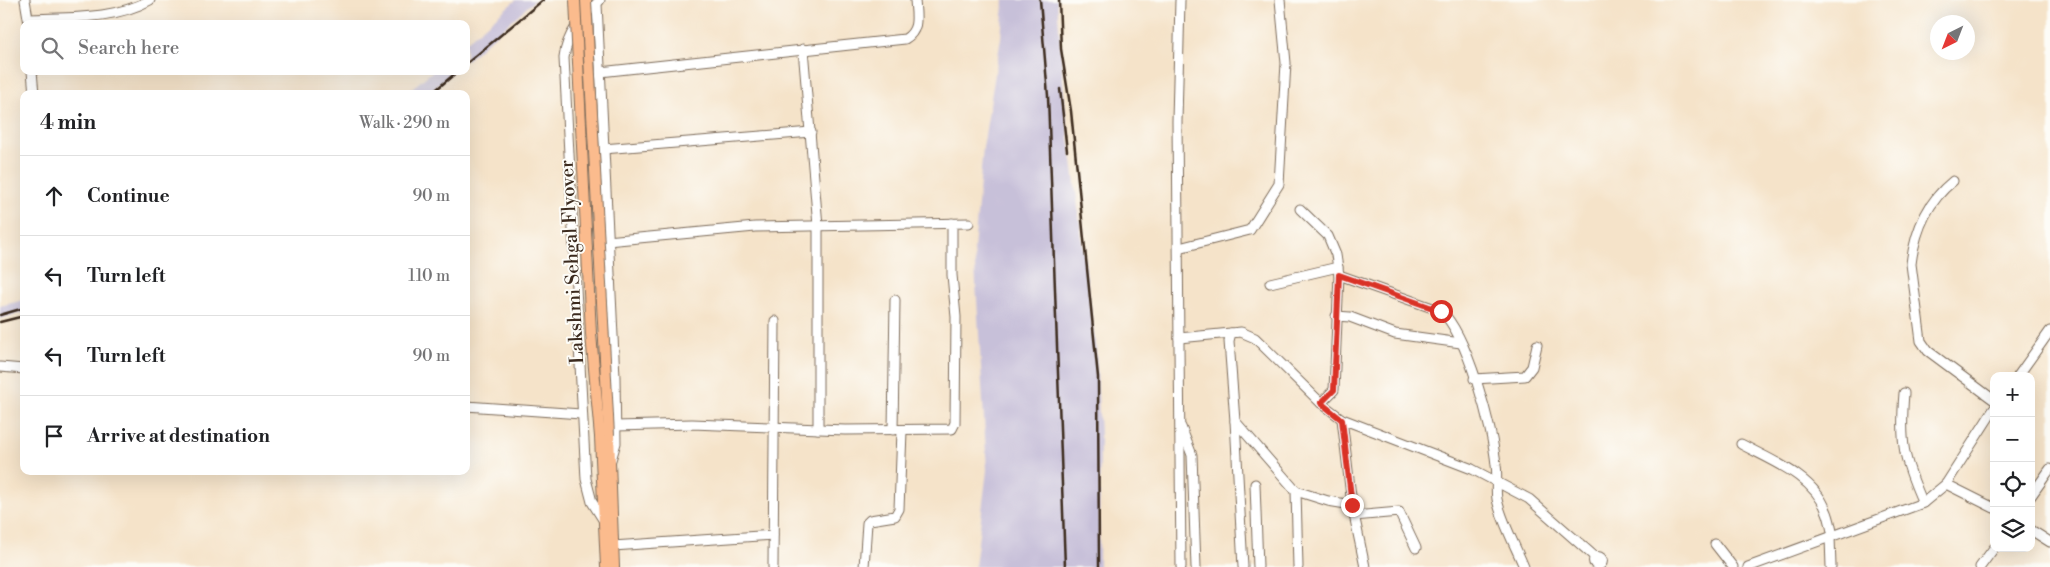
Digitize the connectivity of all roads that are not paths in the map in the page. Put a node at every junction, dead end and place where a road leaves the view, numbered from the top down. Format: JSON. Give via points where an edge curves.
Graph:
{"nodes":[{"id":1,"x":25,"y":0,"type":"edge"},
{"id":2,"x":150,"y":0,"type":"edge"},
{"id":3,"x":575,"y":0,"type":"edge"},
{"id":4,"x":586,"y":0,"type":"edge"},
{"id":5,"x":915,"y":0,"type":"edge"},
{"id":6,"x":1180,"y":0,"type":"edge"},
{"id":7,"x":1280,"y":0,"type":"edge"},
{"id":8,"x":599,"y":2,"type":"edge"},
{"id":9,"x":29,"y":20,"type":"edge"},
{"id":10,"x":39,"y":20,"type":"edge"},
{"id":11,"x":803,"y":49,"type":"junction"},
{"id":12,"x":600,"y":72,"type":"junction"},
{"id":13,"x":32,"y":75,"type":"edge"},
{"id":14,"x":34,"y":90,"type":"edge"},
{"id":15,"x":811,"y":132,"type":"junction"},
{"id":16,"x":603,"y":149,"type":"junction"},
{"id":17,"x":1953,"y":181,"type":"dead end"},
{"id":18,"x":1300,"y":209,"type":"dead end"},
{"id":19,"x":952,"y":223,"type":"junction"},
{"id":20,"x":969,"y":223,"type":"dead end"},
{"id":21,"x":818,"y":226,"type":"junction"},
{"id":22,"x":607,"y":241,"type":"junction"},
{"id":23,"x":1178,"y":248,"type":"junction"},
{"id":24,"x":1338,"y":271,"type":"junction"},
{"id":25,"x":1270,"y":283,"type":"dead end"},
{"id":26,"x":895,"y":300,"type":"dead end"},
{"id":27,"x":1336,"y":316,"type":"junction"},
{"id":28,"x":776,"y":321,"type":"dead end"},
{"id":29,"x":2050,"y":331,"type":"edge"},
{"id":30,"x":1231,"y":333,"type":"junction"},
{"id":31,"x":1179,"y":338,"type":"junction"},
{"id":32,"x":1461,"y":343,"type":"junction"},
{"id":33,"x":1537,"y":345,"type":"dead end"},
{"id":34,"x":0,"y":367,"type":"edge"},
{"id":35,"x":20,"y":369,"type":"edge"},
{"id":36,"x":2021,"y":372,"type":"edge"},
{"id":37,"x":1474,"y":379,"type":"junction"},
{"id":38,"x":1904,"y":393,"type":"dead end"},
{"id":39,"x":1990,"y":397,"type":"edge"},
{"id":40,"x":1321,"y":403,"type":"junction"},
{"id":41,"x":470,"y":406,"type":"edge"},
{"id":42,"x":581,"y":414,"type":"junction"},
{"id":43,"x":1990,"y":416,"type":"edge"},
{"id":44,"x":1342,"y":420,"type":"junction"},
{"id":45,"x":1235,"y":421,"type":"junction"},
{"id":46,"x":616,"y":426,"type":"junction"},
{"id":47,"x":1180,"y":426,"type":"junction"},
{"id":48,"x":774,"y":427,"type":"junction"},
{"id":49,"x":818,"y":429,"type":"junction"},
{"id":50,"x":898,"y":431,"type":"junction"},
{"id":51,"x":604,"y":436,"type":"junction"},
{"id":52,"x":1742,"y":444,"type":"dead end"},
{"id":53,"x":610,"y":464,"type":"junction"},
{"id":54,"x":2050,"y":468,"type":"edge"},
{"id":55,"x":1497,"y":482,"type":"junction"},
{"id":56,"x":1255,"y":484,"type":"dead end"},
{"id":57,"x":1946,"y":484,"type":"junction"},
{"id":58,"x":2035,"y":490,"type":"edge"},
{"id":59,"x":1296,"y":491,"type":"junction"},
{"id":60,"x":1923,"y":503,"type":"junction"},
{"id":61,"x":1352,"y":505,"type":"junction"},
{"id":62,"x":1992,"y":507,"type":"edge"},
{"id":63,"x":1354,"y":516,"type":"junction"},
{"id":64,"x":604,"y":521,"type":"junction"},
{"id":65,"x":2035,"y":533,"type":"edge"},
{"id":66,"x":773,"y":535,"type":"junction"},
{"id":67,"x":1832,"y":537,"type":"junction"},
{"id":68,"x":2050,"y":542,"type":"edge"},
{"id":69,"x":1715,"y":544,"type":"dead end"},
{"id":70,"x":613,"y":546,"type":"junction"},
{"id":71,"x":1416,"y":548,"type":"dead end"},
{"id":72,"x":1991,"y":552,"type":"edge"},
{"id":73,"x":1597,"y":563,"type":"edge"},
{"id":74,"x":606,"y":567,"type":"edge"},
{"id":75,"x":614,"y":567,"type":"edge"},
{"id":76,"x":773,"y":567,"type":"edge"},
{"id":77,"x":864,"y":567,"type":"edge"},
{"id":78,"x":1181,"y":567,"type":"edge"},
{"id":79,"x":1196,"y":567,"type":"edge"},
{"id":80,"x":1243,"y":567,"type":"edge"},
{"id":81,"x":1258,"y":567,"type":"edge"},
{"id":82,"x":1298,"y":567,"type":"edge"},
{"id":83,"x":1365,"y":567,"type":"edge"},
{"id":84,"x":1524,"y":567,"type":"edge"},
{"id":85,"x":1733,"y":567,"type":"edge"},
{"id":86,"x":1748,"y":567,"type":"edge"},
{"id":87,"x":1831,"y":567,"type":"edge"},
{"id":88,"x":1980,"y":567,"type":"edge"}],
"edges":[{"from":1,"to":9,"type":"street"},
{"from":2,"to":10,"type":"street","via":[[129,10]]},
{"from":3,"to":51,"type":"main road","name":"Lakshmi Sehgal Flyover","bridge":true,"via":[[591,334]]},
{"from":4,"to":51,"type":"main road","name":"Lakshmi Sehgal Flyover","bridge":true},
{"from":5,"to":11,"type":"street","via":[[916,29],[905,39]]},
{"from":6,"to":23,"type":"street"},
{"from":7,"to":23,"type":"street","via":[[1286,69],[1277,188],[1250,230]]},
{"from":8,"to":12,"type":"street"},
{"from":8,"to":42,"type":"street","via":[[574,27],[564,58]]},
{"from":11,"to":12,"type":"street"},
{"from":11,"to":15,"type":"street"},
{"from":12,"to":16,"type":"street"},
{"from":13,"to":14,"type":"street"},
{"from":15,"to":16,"type":"street"},
{"from":15,"to":21,"type":"street"},
{"from":16,"to":22,"type":"street"},
{"from":17,"to":39,"type":"street","via":[[1922,218],[1912,254],[1920,341],[1928,351]]},
{"from":18,"to":24,"type":"street","via":[[1328,236]]},
{"from":19,"to":20,"type":"street"},
{"from":19,"to":21,"type":"street"},
{"from":19,"to":50,"type":"street","via":[[956,316],[955,423],[950,430]]},
{"from":21,"to":22,"type":"street","via":[[755,227]]},
{"from":21,"to":49,"type":"street"},
{"from":22,"to":46,"type":"street"},
{"from":23,"to":31,"type":"street"},
{"from":24,"to":25,"type":"street"},
{"from":24,"to":27,"type":"street"},
{"from":24,"to":32,"type":"street","via":[[1441,311]]},
{"from":26,"to":50,"type":"street"},
{"from":27,"to":32,"type":"street","via":[[1395,334]]},
{"from":27,"to":40,"type":"street","via":[[1334,390]]},
{"from":28,"to":48,"type":"street"},
{"from":29,"to":36,"type":"street"},
{"from":30,"to":31,"type":"street"},
{"from":30,"to":40,"type":"street","via":[[1241,332],[1255,338]]},
{"from":30,"to":45,"type":"street"},
{"from":31,"to":47,"type":"street"},
{"from":32,"to":37,"type":"street"},
{"from":33,"to":37,"type":"street","via":[[1532,367],[1525,376]]},
{"from":34,"to":35,"type":"street"},
{"from":37,"to":55,"type":"street","via":[[1491,435]]},
{"from":38,"to":60,"type":"street","via":[[1901,432],[1906,466]]},
{"from":40,"to":44,"type":"street"},
{"from":41,"to":42,"type":"street"},
{"from":42,"to":64,"type":"street","via":[[586,479],[592,502]]},
{"from":43,"to":57,"type":"street"},
{"from":44,"to":55,"type":"street","via":[[1472,469]]},
{"from":44,"to":61,"type":"street"},
{"from":45,"to":59,"type":"street"},
{"from":45,"to":80,"type":"street"},
{"from":46,"to":48,"type":"street"},
{"from":46,"to":53,"type":"street","via":[[616,443]]},
{"from":47,"to":78,"type":"street"},
{"from":47,"to":79,"type":"street","via":[[1192,455]]},
{"from":48,"to":49,"type":"street"},
{"from":48,"to":66,"type":"street"},
{"from":49,"to":50,"type":"street"},
{"from":50,"to":77,"type":"street","via":[[899,509],[895,516],[866,523]]},
{"from":51,"to":53,"type":"main road","name":"Lakshmi Sehgal Flyover"},
{"from":51,"to":64,"type":"main road","name":"Lakshmi Sehgal Flyover"},
{"from":52,"to":67,"type":"street","via":[[1816,490],[1826,509]]},
{"from":53,"to":70,"type":"main road","name":"Lakshmi Sehgal Flyover"},
{"from":54,"to":58,"type":"street"},
{"from":55,"to":73,"type":"street","via":[[1529,499]]},
{"from":55,"to":84,"type":"street","via":[[1497,500]]},
{"from":56,"to":81,"type":"street"},
{"from":57,"to":60,"type":"street"},
{"from":57,"to":62,"type":"street"},
{"from":59,"to":61,"type":"street"},
{"from":59,"to":82,"type":"street"},
{"from":60,"to":67,"type":"street"},
{"from":61,"to":63,"type":"street"},
{"from":63,"to":71,"type":"street","via":[[1399,512]]},
{"from":63,"to":83,"type":"street"},
{"from":64,"to":74,"type":"main road","name":"Lakshmi Sehgal Flyover"},
{"from":65,"to":68,"type":"street"},
{"from":66,"to":70,"type":"street"},
{"from":66,"to":76,"type":"street"},
{"from":67,"to":86,"type":"street"},
{"from":67,"to":87,"type":"street"},
{"from":69,"to":85,"type":"street"},
{"from":70,"to":75,"type":"main road","name":"Lakshmi Sehgal Flyover"},
{"from":72,"to":88,"type":"street"}]}
